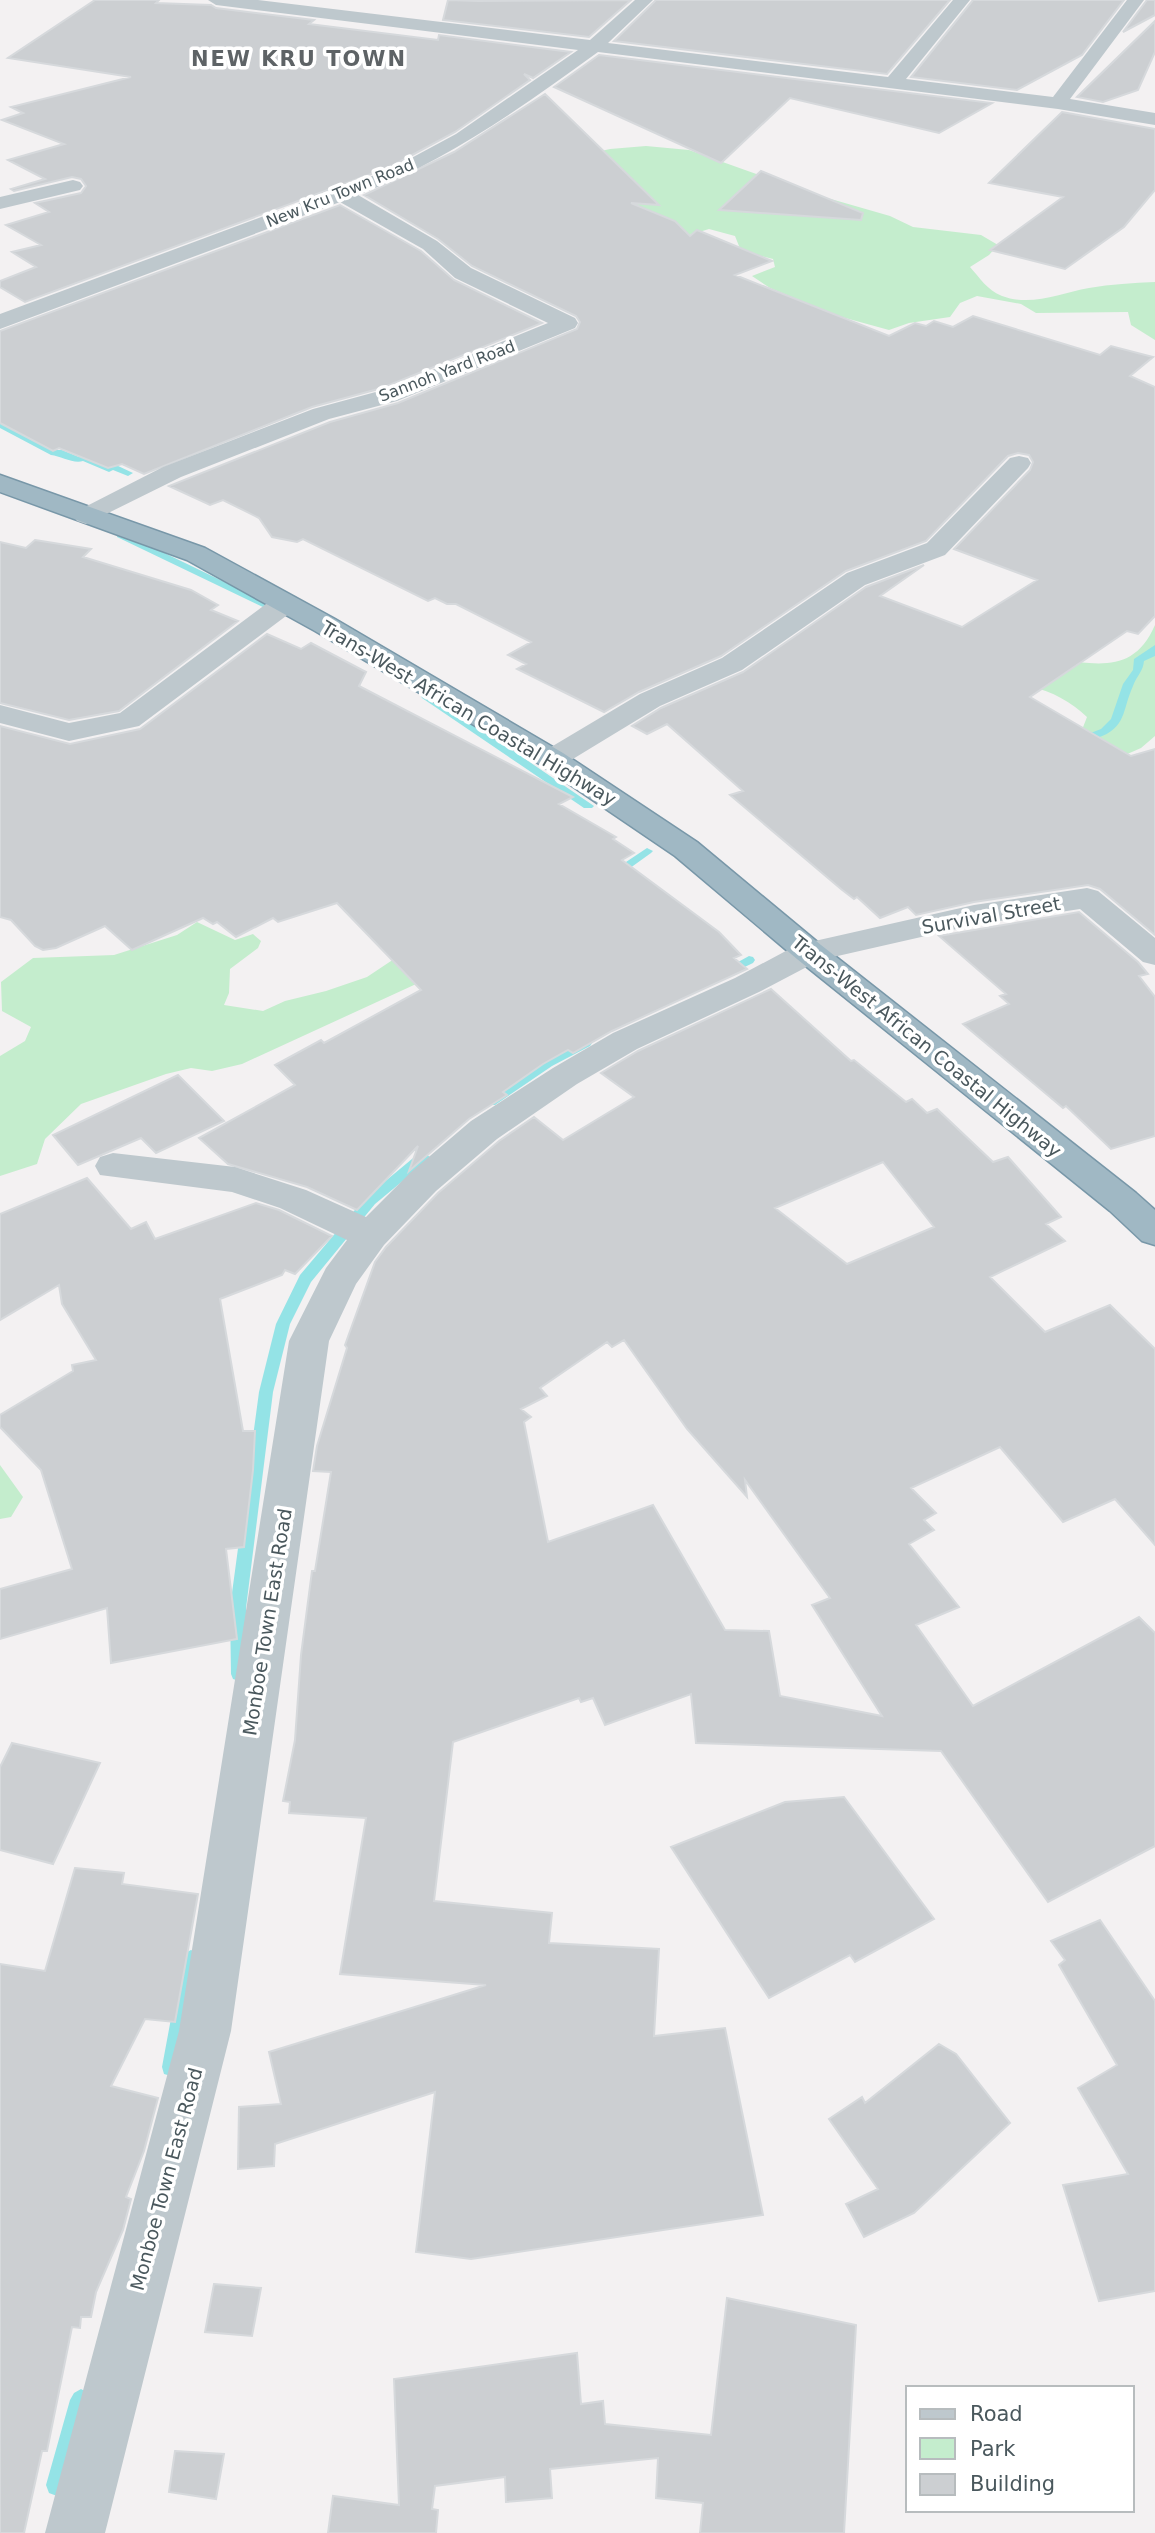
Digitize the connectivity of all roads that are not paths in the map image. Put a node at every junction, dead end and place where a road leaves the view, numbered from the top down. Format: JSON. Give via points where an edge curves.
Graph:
{"nodes":[{"id":1,"x":216,"y":0,"type":"edge"},
{"id":2,"x":645,"y":0,"type":"edge"},
{"id":3,"x":962,"y":0,"type":"edge"},
{"id":4,"x":1136,"y":0,"type":"edge"},
{"id":5,"x":304,"y":5,"type":"edge"},
{"id":6,"x":592,"y":48,"type":"junction"},
{"id":7,"x":892,"y":84,"type":"junction"},
{"id":8,"x":1058,"y":103,"type":"junction"},
{"id":9,"x":1155,"y":119,"type":"edge"},
{"id":10,"x":73,"y":186,"type":"dead end"},
{"id":11,"x":341,"y":194,"type":"junction"},
{"id":12,"x":0,"y":203,"type":"edge"},
{"id":13,"x":0,"y":322,"type":"edge"},
{"id":14,"x":1019,"y":463,"type":"dead end"},
{"id":15,"x":0,"y":483,"type":"edge"},
{"id":16,"x":86,"y":516,"type":"junction"},
{"id":17,"x":284,"y":604,"type":"junction"},
{"id":18,"x":0,"y":714,"type":"edge"},
{"id":19,"x":552,"y":759,"type":"junction"},
{"id":20,"x":809,"y":952,"type":"junction"},
{"id":21,"x":1154,"y":952,"type":"edge"},
{"id":22,"x":113,"y":1166,"type":"dead end"},
{"id":23,"x":1155,"y":1232,"type":"edge"},
{"id":24,"x":371,"y":1235,"type":"junction"},
{"id":25,"x":75,"y":2533,"type":"edge"}],
"edges":[{"from":1,"to":5,"type":"street"},
{"from":2,"to":6,"type":"street","name":"New Kru Town Road"},
{"from":3,"to":7,"type":"street"},
{"from":4,"to":8,"type":"street"},
{"from":5,"to":6,"type":"street"},
{"from":6,"to":7,"type":"street"},
{"from":6,"to":11,"type":"street","name":"New Kru Town Road","via":[[463,138],[398,173]]},
{"from":7,"to":8,"type":"street"},
{"from":8,"to":9,"type":"street"},
{"from":10,"to":12,"type":"street"},
{"from":11,"to":13,"type":"street","name":"New Kru Town Road"},
{"from":11,"to":16,"type":"street","name":"Sannoh Yard Road","via":[[430,245],[463,273],[567,323],[389,396],[321,414],[172,472]]},
{"from":14,"to":19,"type":"street","via":[[936,549],[856,579],[732,664],[650,701]]},
{"from":15,"to":16,"type":"highway","name":"Trans-West African Coastal Highway"},
{"from":16,"to":17,"type":"highway","name":"Trans-West African Coastal Highway","via":[[196,554]]},
{"from":17,"to":18,"type":"street","via":[[129,720],[69,732]]},
{"from":17,"to":19,"type":"highway","name":"Trans-West African Coastal Highway"},
{"from":19,"to":20,"type":"highway","name":"Trans-West African Coastal Highway","via":[[686,849]]},
{"from":20,"to":21,"type":"street","name":"Survival Street","via":[[974,915],[1087,898]]},
{"from":20,"to":23,"type":"highway","name":"Trans-West African Coastal Highway"},
{"from":20,"to":24,"type":"street","name":"Monboe Town East Road","via":[[625,1041],[565,1076],[484,1130]]},
{"from":22,"to":24,"type":"street","via":[[235,1180],[293,1199]]},
{"from":24,"to":25,"type":"street","name":"Monboe Town East Road","via":[[340,1278],[309,1341],[205,2031]]}]}
